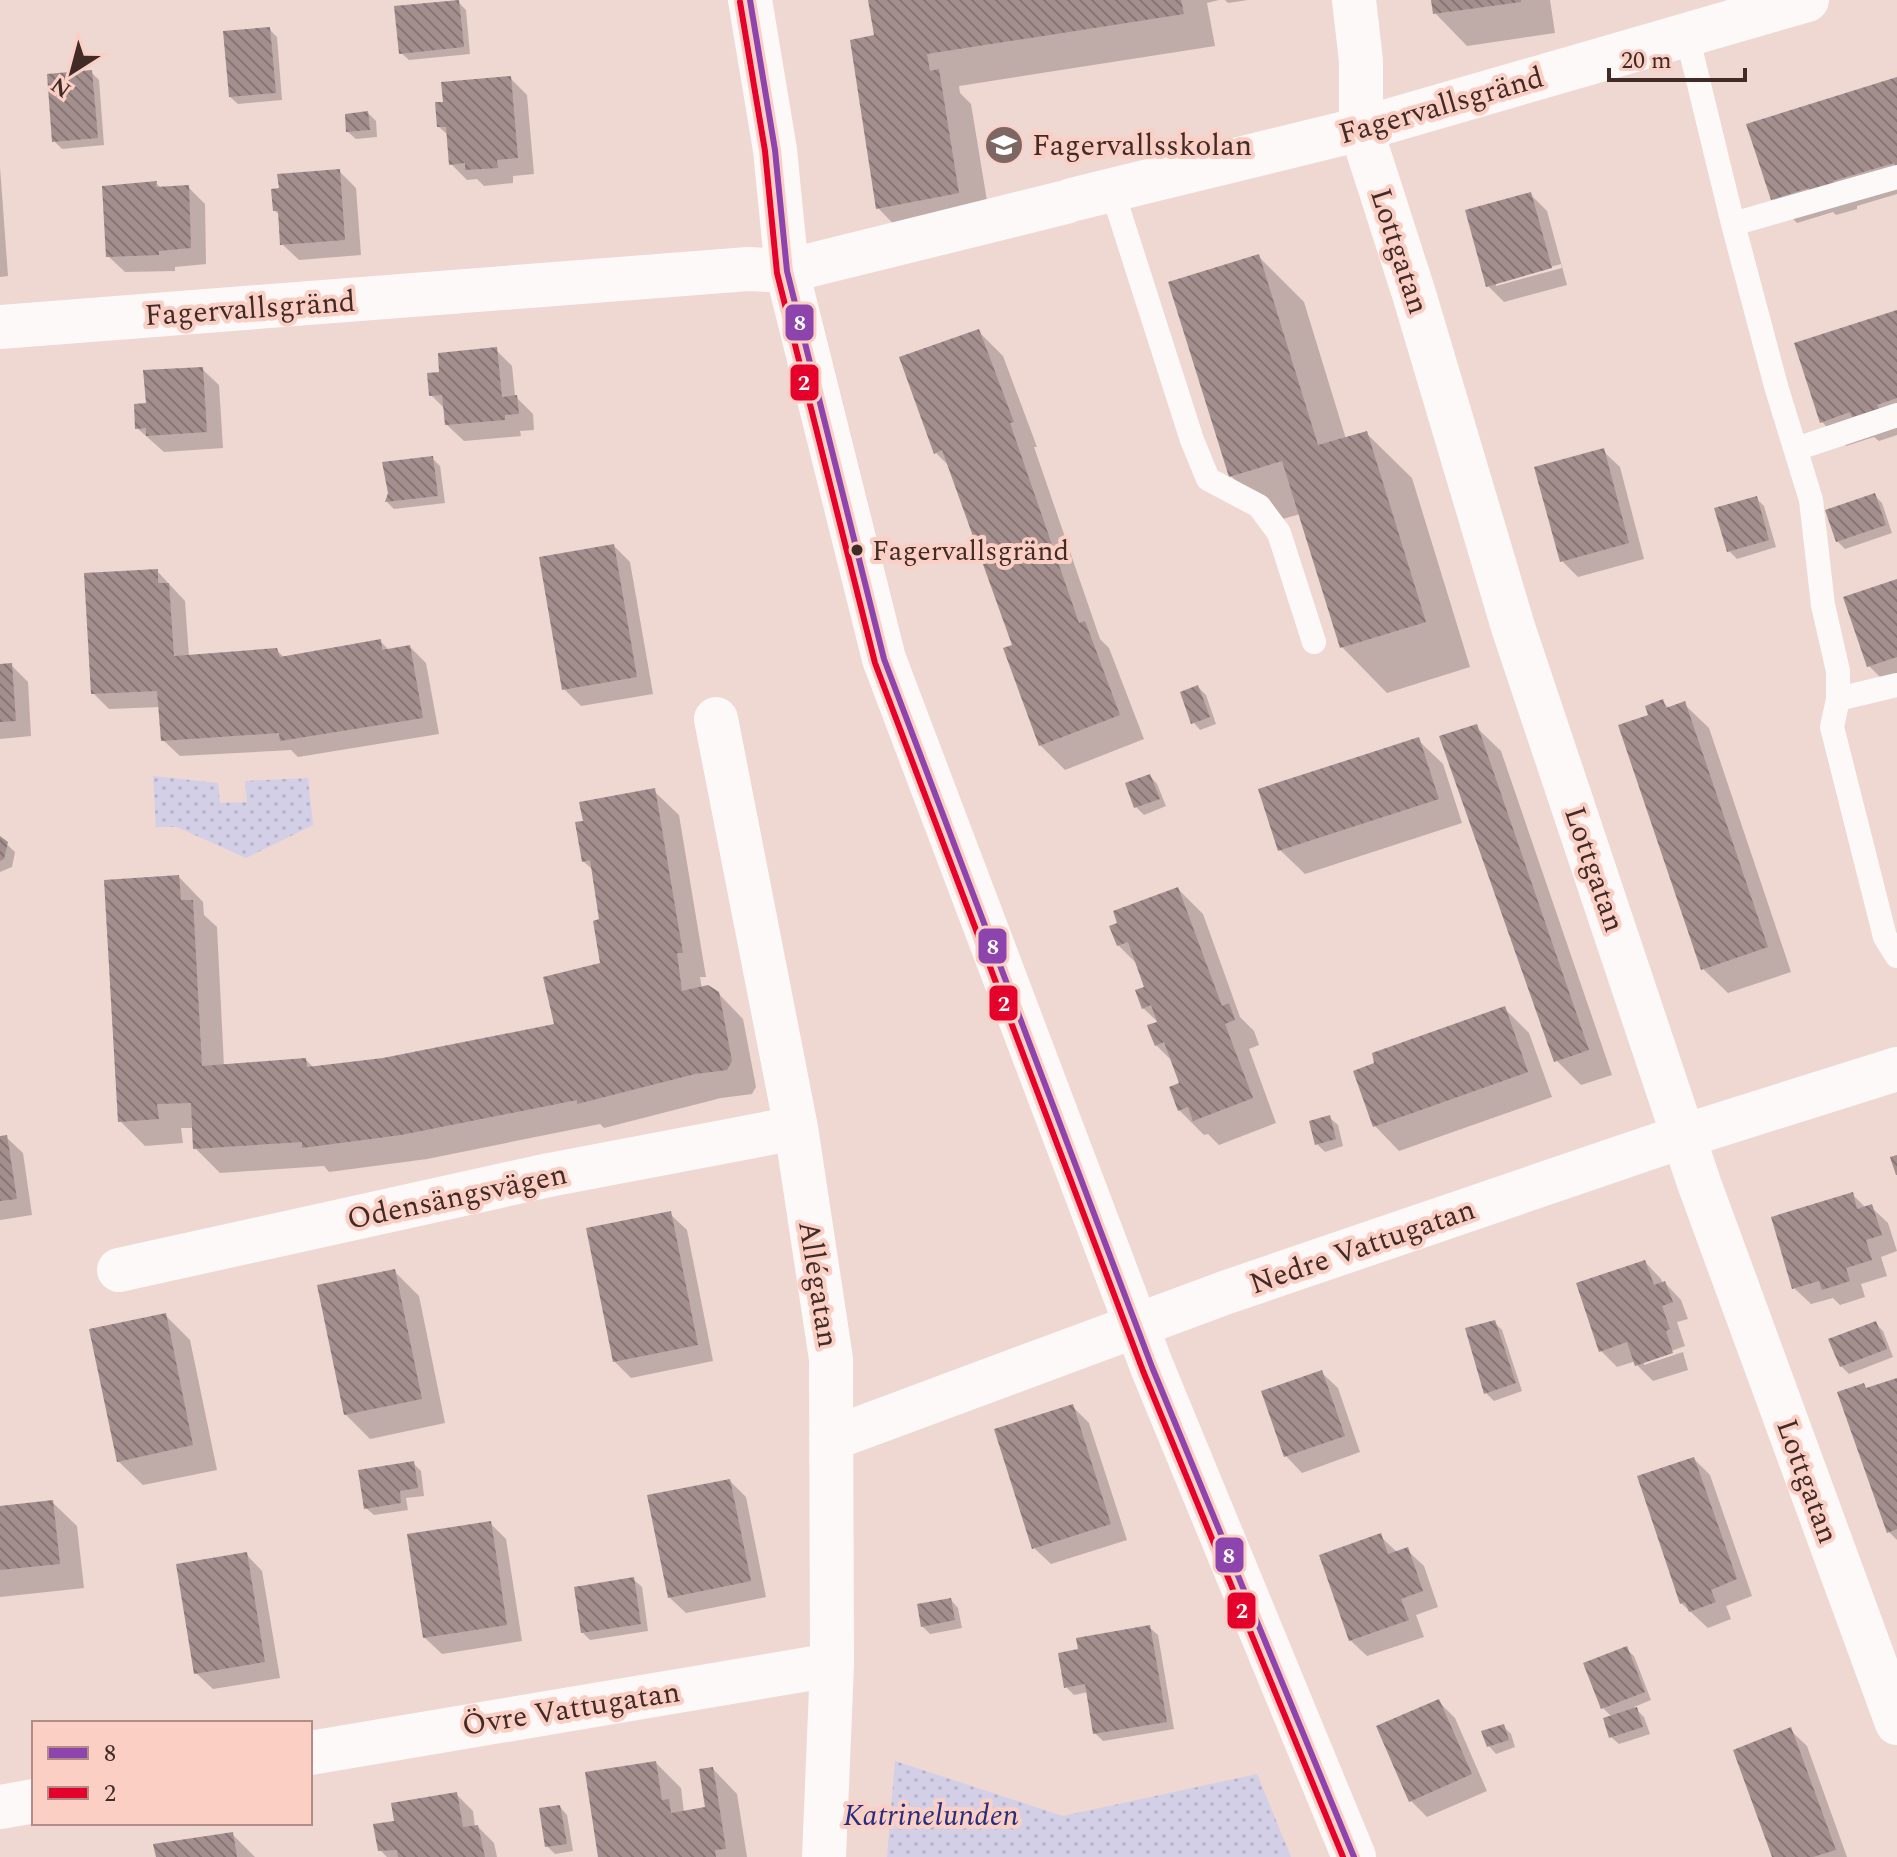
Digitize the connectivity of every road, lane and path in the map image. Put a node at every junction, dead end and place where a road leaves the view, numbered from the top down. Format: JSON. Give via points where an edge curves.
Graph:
{"nodes":[{"id":1,"x":750,"y":0,"type":"edge"},
{"id":2,"x":1354,"y":0,"type":"edge"},
{"id":3,"x":1807,"y":0,"type":"edge"},
{"id":4,"x":1687,"y":35,"type":"junction"},
{"id":5,"x":1361,"y":129,"type":"junction"},
{"id":6,"x":1897,"y":177,"type":"edge"},
{"id":7,"x":1083,"y":197,"type":"junction"},
{"id":8,"x":1733,"y":224,"type":"junction"},
{"id":9,"x":787,"y":271,"type":"junction"},
{"id":10,"x":0,"y":327,"type":"edge"},
{"id":11,"x":1897,"y":415,"type":"edge"},
{"id":12,"x":1796,"y":449,"type":"junction"},
{"id":13,"x":1314,"y":642,"type":"dead end"},
{"id":14,"x":1897,"y":685,"type":"edge"},
{"id":15,"x":1838,"y":699,"type":"junction"},
{"id":16,"x":716,"y":719,"type":"dead end"},
{"id":17,"x":1897,"y":956,"type":"edge"},
{"id":18,"x":1897,"y":1069,"type":"edge"},
{"id":19,"x":796,"y":1128,"type":"junction"},
{"id":20,"x":1684,"y":1136,"type":"junction"},
{"id":21,"x":119,"y":1270,"type":"dead end"},
{"id":22,"x":1136,"y":1326,"type":"junction"},
{"id":23,"x":831,"y":1439,"type":"junction"},
{"id":24,"x":832,"y":1665,"type":"junction"},
{"id":25,"x":1897,"y":1723,"type":"edge"},
{"id":26,"x":312,"y":1753,"type":"edge"},
{"id":27,"x":32,"y":1801,"type":"edge"},
{"id":28,"x":0,"y":1807,"type":"edge"},
{"id":29,"x":824,"y":1857,"type":"edge"},
{"id":30,"x":1354,"y":1857,"type":"edge"}],
"edges":[{"from":1,"to":9,"type":"street","via":[[775,150]]},
{"from":2,"to":5,"type":"street","name":"Lottgatan"},
{"from":3,"to":4,"type":"street","name":"Fagervallsgränd"},
{"from":4,"to":5,"type":"street","name":"Fagervallsgränd"},
{"from":4,"to":8,"type":"lane"},
{"from":5,"to":7,"type":"street","name":"Fagervallsgränd"},
{"from":5,"to":20,"type":"street","name":"Lottgatan","via":[[1513,627]]},
{"from":6,"to":8,"type":"lane"},
{"from":7,"to":9,"type":"street","name":"Fagervallsgränd"},
{"from":7,"to":13,"type":"lane","via":[[1208,479],[1259,506],[1279,533]]},
{"from":8,"to":12,"type":"lane"},
{"from":9,"to":10,"type":"street","name":"Fagervallsgränd","via":[[748,269]]},
{"from":9,"to":22,"type":"street","via":[[884,659]]},
{"from":11,"to":12,"type":"lane"},
{"from":12,"to":15,"type":"lane","via":[[1811,500]]},
{"from":14,"to":15,"type":"lane"},
{"from":15,"to":17,"type":"lane","via":[[1832,727],[1885,937]]},
{"from":16,"to":19,"type":"street","name":"Allégatan"},
{"from":18,"to":20,"type":"street","name":"Nedre Vattugatan"},
{"from":19,"to":21,"type":"street","name":"Odensängsvägen","via":[[549,1175]]},
{"from":19,"to":23,"type":"street","name":"Allégatan","via":[[831,1359]]},
{"from":20,"to":22,"type":"street","name":"Nedre Vattugatan"},
{"from":20,"to":25,"type":"street","name":"Lottgatan"},
{"from":22,"to":23,"type":"street","name":"Nedre Vattugatan"},
{"from":22,"to":30,"type":"street"},
{"from":23,"to":24,"type":"street","name":"Allégatan"},
{"from":24,"to":26,"type":"street","name":"Övre Vattugatan"},
{"from":24,"to":29,"type":"street","name":"Allégatan"},
{"from":27,"to":28,"type":"street"}]}
